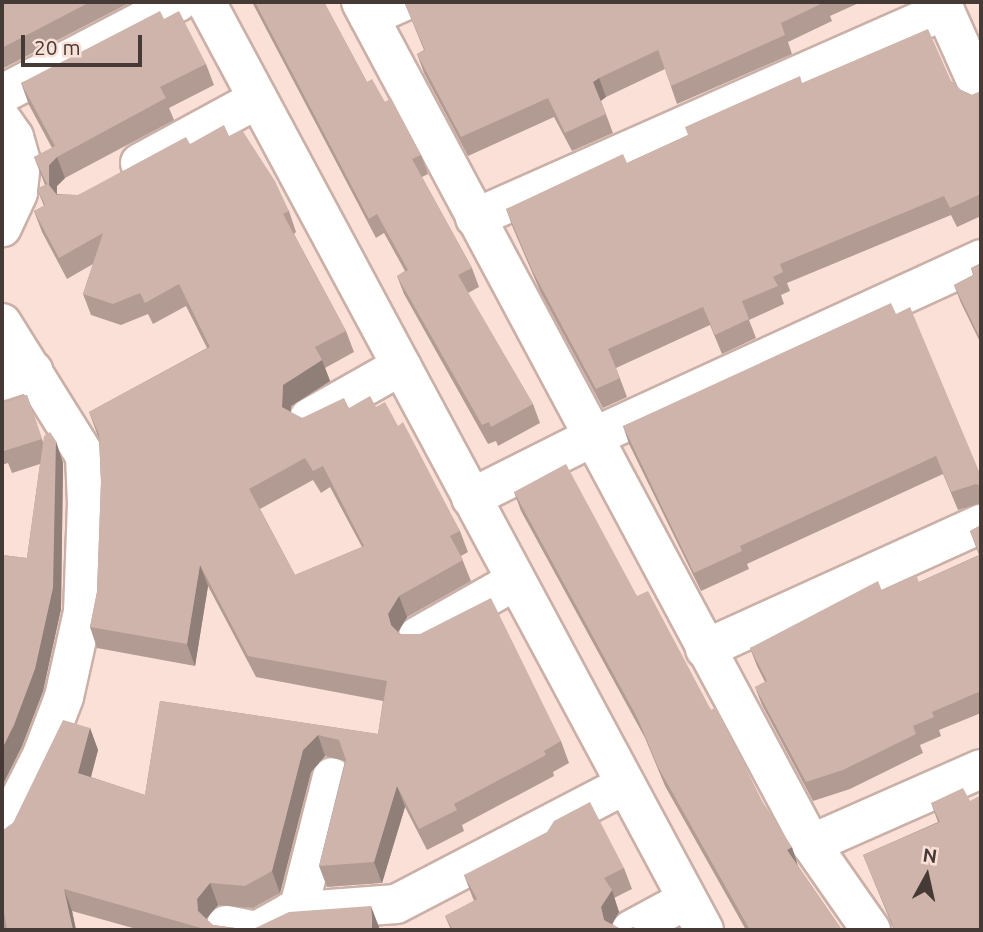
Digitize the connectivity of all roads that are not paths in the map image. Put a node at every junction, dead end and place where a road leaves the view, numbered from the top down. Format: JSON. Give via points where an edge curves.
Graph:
{"nodes":[{"id":1,"x":178,"y":2,"type":"edge"},
{"id":2,"x":206,"y":2,"type":"edge"},
{"id":3,"x":943,"y":6,"type":"edge"},
{"id":4,"x":377,"y":7,"type":"edge"},
{"id":5,"x":981,"y":92,"type":"edge"},
{"id":6,"x":2,"y":94,"type":"edge"},
{"id":7,"x":258,"y":99,"type":"junction"},
{"id":8,"x":2,"y":120,"type":"edge"},
{"id":9,"x":113,"y":177,"type":"edge"},
{"id":10,"x":475,"y":218,"type":"junction"},
{"id":11,"x":2,"y":228,"type":"edge"},
{"id":12,"x":981,"y":259,"type":"edge"},
{"id":13,"x":2,"y":323,"type":"edge"},
{"id":14,"x":401,"y":366,"type":"junction"},
{"id":15,"x":17,"y":376,"type":"edge"},
{"id":16,"x":309,"y":418,"type":"edge"},
{"id":17,"x":593,"y":437,"type":"junction"},
{"id":18,"x":471,"y":498,"type":"junction"},
{"id":19,"x":981,"y":524,"type":"edge"},
{"id":20,"x":515,"y":581,"type":"junction"},
{"id":21,"x":418,"y":636,"type":"edge"},
{"id":22,"x":705,"y":649,"type":"junction"},
{"id":23,"x":981,"y":769,"type":"edge"},
{"id":24,"x":332,"y":777,"type":"dead end"},
{"id":25,"x":625,"y":785,"type":"junction"},
{"id":26,"x":2,"y":834,"type":"edge"},
{"id":27,"x":811,"y":844,"type":"junction"},
{"id":28,"x":298,"y":911,"type":"junction"},
{"id":29,"x":695,"y":915,"type":"edge"},
{"id":30,"x":246,"y":929,"type":"edge"},
{"id":31,"x":631,"y":930,"type":"edge"},
{"id":32,"x":871,"y":930,"type":"edge"}],
"edges":[{"from":1,"to":6,"type":"street"},
{"from":2,"to":7,"type":"street"},
{"from":3,"to":5,"type":"street"},
{"from":3,"to":10,"type":"street"},
{"from":4,"to":10,"type":"street"},
{"from":7,"to":9,"type":"street"},
{"from":7,"to":14,"type":"street"},
{"from":8,"to":11,"type":"street","via":[[14,137],[21,162],[18,193]]},
{"from":10,"to":17,"type":"street"},
{"from":12,"to":17,"type":"street"},
{"from":13,"to":15,"type":"street"},
{"from":14,"to":16,"type":"street"},
{"from":14,"to":18,"type":"street"},
{"from":15,"to":26,"type":"street","via":[[85,456],[87,561],[83,612],[64,697],[42,755]]},
{"from":17,"to":18,"type":"street"},
{"from":17,"to":22,"type":"street"},
{"from":18,"to":20,"type":"street"},
{"from":19,"to":22,"type":"street"},
{"from":20,"to":21,"type":"street"},
{"from":20,"to":25,"type":"street"},
{"from":22,"to":27,"type":"street"},
{"from":23,"to":27,"type":"street"},
{"from":24,"to":28,"type":"street"},
{"from":25,"to":28,"type":"street","via":[[396,904]]},
{"from":25,"to":29,"type":"street"},
{"from":27,"to":32,"type":"street"},
{"from":28,"to":30,"type":"street"},
{"from":29,"to":31,"type":"street"}]}
